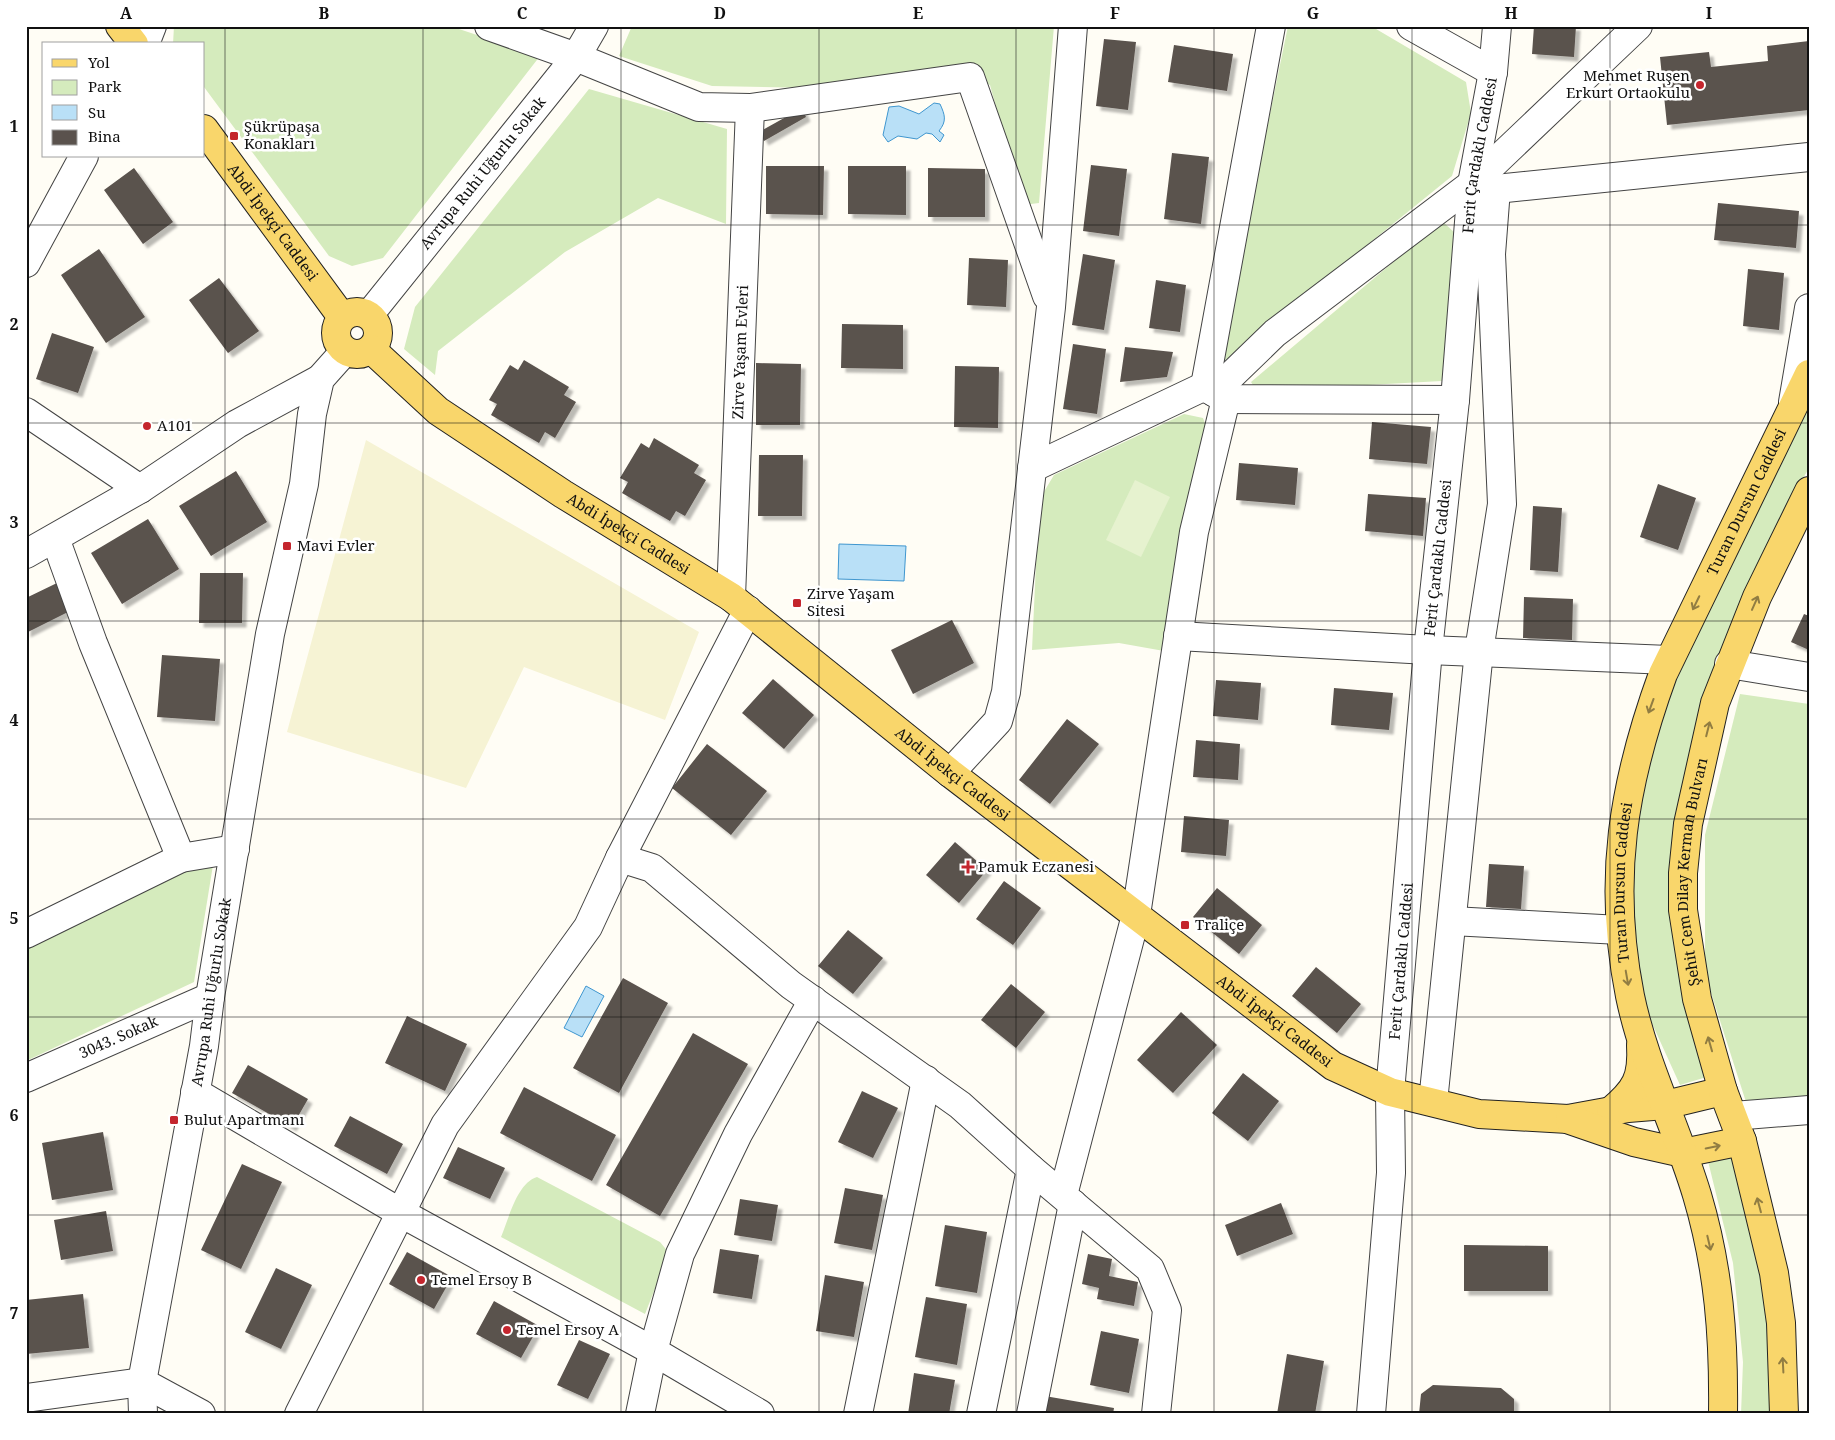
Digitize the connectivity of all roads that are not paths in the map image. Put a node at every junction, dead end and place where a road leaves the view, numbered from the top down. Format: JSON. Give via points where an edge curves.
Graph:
{"nodes":[{"id":1,"x":120,"y":26,"type":"edge"},
{"id":2,"x":152,"y":26,"type":"edge"},
{"id":3,"x":489,"y":26,"type":"edge"},
{"id":4,"x":594,"y":26,"type":"edge"},
{"id":5,"x":1073,"y":26,"type":"edge"},
{"id":6,"x":1271,"y":26,"type":"edge"},
{"id":7,"x":1411,"y":26,"type":"edge"},
{"id":8,"x":1497,"y":26,"type":"edge"},
{"id":9,"x":1638,"y":26,"type":"edge"},
{"id":10,"x":132,"y":42,"type":"edge"},
{"id":11,"x":145,"y":42,"type":"edge"},
{"id":12,"x":576,"y":57,"type":"junction"},
{"id":13,"x":1493,"y":72,"type":"junction"},
{"id":14,"x":750,"y":108,"type":"junction"},
{"id":15,"x":205,"y":130,"type":"edge"},
{"id":16,"x":1809,"y":156,"type":"edge"},
{"id":17,"x":83,"y":158,"type":"edge"},
{"id":18,"x":1484,"y":186,"type":"junction"},
{"id":19,"x":26,"y":263,"type":"edge"},
{"id":20,"x":1051,"y":307,"type":"junction"},
{"id":21,"x":1809,"y":308,"type":"edge"},
{"id":22,"x":369,"y":316,"type":"junction"},
{"id":23,"x":342,"y":317,"type":"junction"},
{"id":24,"x":358,"y":350,"type":"junction"},
{"id":25,"x":1809,"y":374,"type":"edge"},
{"id":26,"x":320,"y":380,"type":"junction"},
{"id":27,"x":1215,"y":393,"type":"junction"},
{"id":28,"x":1455,"y":400,"type":"junction"},
{"id":29,"x":1793,"y":402,"type":"junction"},
{"id":30,"x":26,"y":412,"type":"edge"},
{"id":31,"x":1032,"y":468,"type":"junction"},
{"id":32,"x":140,"y":489,"type":"junction"},
{"id":33,"x":1809,"y":491,"type":"edge"},
{"id":34,"x":55,"y":538,"type":"junction"},
{"id":35,"x":26,"y":554,"type":"edge"},
{"id":36,"x":739,"y":604,"type":"junction"},
{"id":37,"x":1178,"y":636,"type":"junction"},
{"id":38,"x":1428,"y":650,"type":"junction"},
{"id":39,"x":1479,"y":651,"type":"junction"},
{"id":40,"x":1669,"y":660,"type":"junction"},
{"id":41,"x":1729,"y":664,"type":"junction"},
{"id":42,"x":1809,"y":677,"type":"edge"},
{"id":43,"x":950,"y":773,"type":"junction"},
{"id":44,"x":234,"y":850,"type":"junction"},
{"id":45,"x":181,"y":858,"type":"junction"},
{"id":46,"x":620,"y":858,"type":"junction"},
{"id":47,"x":1136,"y":915,"type":"junction"},
{"id":48,"x":1452,"y":921,"type":"junction"},
{"id":49,"x":1620,"y":930,"type":"junction"},
{"id":50,"x":26,"y":934,"type":"edge"},
{"id":51,"x":210,"y":997,"type":"junction"},
{"id":52,"x":813,"y":1000,"type":"junction"},
{"id":53,"x":1640,"y":1033,"type":"junction"},
{"id":54,"x":26,"y":1078,"type":"edge"},
{"id":55,"x":926,"y":1080,"type":"junction"},
{"id":56,"x":1723,"y":1090,"type":"junction"},
{"id":57,"x":195,"y":1092,"type":"junction"},
{"id":58,"x":1390,"y":1092,"type":"junction"},
{"id":59,"x":1433,"y":1102,"type":"junction"},
{"id":60,"x":1665,"y":1105,"type":"junction"},
{"id":61,"x":1809,"y":1110,"type":"edge"},
{"id":62,"x":1611,"y":1111,"type":"junction"},
{"id":63,"x":1568,"y":1119,"type":"junction"},
{"id":64,"x":1738,"y":1128,"type":"junction"},
{"id":65,"x":1634,"y":1142,"type":"junction"},
{"id":66,"x":1683,"y":1153,"type":"junction"},
{"id":67,"x":1031,"y":1169,"type":"junction"},
{"id":68,"x":1697,"y":1196,"type":"junction"},
{"id":69,"x":1068,"y":1200,"type":"junction"},
{"id":70,"x":401,"y":1213,"type":"junction"},
{"id":71,"x":653,"y":1351,"type":"junction"},
{"id":72,"x":142,"y":1382,"type":"junction"},
{"id":73,"x":26,"y":1398,"type":"edge"},
{"id":74,"x":144,"y":1414,"type":"edge"},
{"id":75,"x":201,"y":1414,"type":"edge"},
{"id":76,"x":299,"y":1414,"type":"edge"},
{"id":77,"x":640,"y":1414,"type":"edge"},
{"id":78,"x":760,"y":1414,"type":"edge"},
{"id":79,"x":858,"y":1414,"type":"edge"},
{"id":80,"x":981,"y":1414,"type":"edge"},
{"id":81,"x":1031,"y":1414,"type":"edge"},
{"id":82,"x":1156,"y":1414,"type":"edge"},
{"id":83,"x":1371,"y":1414,"type":"edge"},
{"id":84,"x":1723,"y":1414,"type":"edge"},
{"id":85,"x":1784,"y":1414,"type":"edge"}],
"edges":[{"from":1,"to":10,"type":"main road"},
{"from":2,"to":11,"type":"street"},
{"from":3,"to":12,"type":"street"},
{"from":4,"to":12,"type":"street","name":"Avrupa Ruhi Uğurlu Sokak"},
{"from":5,"to":20,"type":"street"},
{"from":6,"to":27,"type":"street"},
{"from":7,"to":13,"type":"street"},
{"from":8,"to":13,"type":"street","name":"Ferit Çardaklı Caddesi"},
{"from":9,"to":18,"type":"street"},
{"from":12,"to":14,"type":"street","via":[[699,107]]},
{"from":12,"to":22,"type":"street","name":"Avrupa Ruhi Uğurlu Sokak"},
{"from":13,"to":18,"type":"street","name":"Ferit Çardaklı Caddesi"},
{"from":14,"to":20,"type":"street","via":[[970,77]]},
{"from":14,"to":36,"type":"street","name":"Zirve Yaşam Evleri"},
{"from":15,"to":23,"type":"main road","name":"Abdi İpekçi Caddesi"},
{"from":16,"to":18,"type":"street"},
{"from":17,"to":19,"type":"street"},
{"from":18,"to":27,"type":"street","via":[[1275,333]]},
{"from":18,"to":28,"type":"street","name":"Ferit Çardaklı Caddesi"},
{"from":18,"to":39,"type":"street","via":[[1491,254],[1502,504]]},
{"from":20,"to":31,"type":"street"},
{"from":21,"to":29,"type":"street"},
{"from":22,"to":23,"type":"main road","via":[[355,312]]},
{"from":22,"to":24,"type":"main road","via":[[378,332],[375,344]]},
{"from":23,"to":24,"type":"main road","name":"Abdi İpekçi Caddesi","via":[[336,338]]},
{"from":24,"to":26,"type":"street","name":"Avrupa Ruhi Uğurlu Sokak"},
{"from":24,"to":36,"type":"main road","name":"Abdi İpekçi Caddesi","via":[[438,411]]},
{"from":25,"to":29,"type":"main road","name":"Turan Dursun Caddesi"},
{"from":26,"to":32,"type":"street","via":[[237,424]]},
{"from":26,"to":44,"type":"street","name":"Avrupa Ruhi Uğurlu Sokak","via":[[312,414],[304,484],[270,634]]},
{"from":27,"to":28,"type":"street"},
{"from":27,"to":31,"type":"street"},
{"from":27,"to":37,"type":"street"},
{"from":28,"to":38,"type":"street","name":"Ferit Çardaklı Caddesi"},
{"from":29,"to":40,"type":"main road","name":"Turan Dursun Caddesi","one_way":true},
{"from":30,"to":32,"type":"street"},
{"from":31,"to":43,"type":"street","via":[[1006,692],[998,721]]},
{"from":32,"to":34,"type":"street"},
{"from":41,"to":33,"type":"main road","name":"Şehit Cem Dilay Kerman Bulvarı","one_way":true},
{"from":34,"to":35,"type":"street"},
{"from":34,"to":45,"type":"street","via":[[93,643]]},
{"from":36,"to":43,"type":"main road","name":"Abdi İpekçi Caddesi"},
{"from":36,"to":46,"type":"street"},
{"from":37,"to":38,"type":"street"},
{"from":37,"to":47,"type":"street"},
{"from":38,"to":39,"type":"street"},
{"from":38,"to":58,"type":"street","name":"Ferit Çardaklı Caddesi"},
{"from":39,"to":40,"type":"street"},
{"from":39,"to":48,"type":"street"},
{"from":40,"to":49,"type":"main road","name":"Turan Dursun Caddesi","one_way":true,"via":[[1644,725],[1629,784],[1621,837]]},
{"from":41,"to":42,"type":"street"},
{"from":56,"to":41,"type":"main road","name":"Şehit Cem Dilay Kerman Bulvarı","one_way":true,"via":[[1691,970],[1683,910],[1683,873],[1688,824],[1701,760],[1715,703]]},
{"from":43,"to":47,"type":"main road","name":"Abdi İpekçi Caddesi"},
{"from":44,"to":45,"type":"street"},
{"from":44,"to":51,"type":"street","name":"Avrupa Ruhi Uğurlu Sokak"},
{"from":45,"to":50,"type":"street"},
{"from":46,"to":52,"type":"street","via":[[652,868]]},
{"from":46,"to":70,"type":"street","via":[[588,927],[445,1125]]},
{"from":47,"to":58,"type":"main road","name":"Abdi İpekçi Caddesi","via":[[1333,1066]]},
{"from":47,"to":69,"type":"street"},
{"from":48,"to":49,"type":"street"},
{"from":48,"to":59,"type":"street"},
{"from":49,"to":53,"type":"main road","name":"Turan Dursun Caddesi","one_way":true,"via":[[1630,997]]},
{"from":51,"to":54,"type":"street","name":"3043. Sokak"},
{"from":51,"to":57,"type":"street","name":"Avrupa Ruhi Uğurlu Sokak"},
{"from":52,"to":55,"type":"street"},
{"from":52,"to":71,"type":"street","via":[[738,1134],[680,1254]]},
{"from":53,"to":60,"type":"main road","name":"Turan Dursun Caddesi"},
{"from":53,"to":62,"type":"main road","via":[[1642,1066],[1638,1080],[1629,1096]]},
{"from":55,"to":67,"type":"street","via":[[960,1105]]},
{"from":55,"to":79,"type":"street"},
{"from":56,"to":60,"type":"main road"},
{"from":56,"to":64,"type":"main road","name":"Şehit Cem Dilay Kerman Bulvarı"},
{"from":57,"to":70,"type":"street","name":"Avrupa Ruhi Uğurlu Sokak"},
{"from":57,"to":72,"type":"street"},
{"from":58,"to":59,"type":"main road","name":"Abdi İpekçi Caddesi"},
{"from":58,"to":83,"type":"street","name":"Ferit Çardaklı Caddesi","via":[[1391,1173]]},
{"from":59,"to":63,"type":"main road","name":"Abdi İpekçi Caddesi","via":[[1479,1114]]},
{"from":60,"to":62,"type":"main road"},
{"from":60,"to":66,"type":"main road","name":"Turan Dursun Caddesi"},
{"from":61,"to":64,"type":"street"},
{"from":62,"to":63,"type":"main road"},
{"from":63,"to":65,"type":"main road"},
{"from":66,"to":64,"type":"main road","one_way":true},
{"from":85,"to":64,"type":"main road","name":"Şehit Cem Dilay Kerman Bulvarı","one_way":true,"via":[[1781,1323],[1774,1273]]},
{"from":65,"to":66,"type":"main road"},
{"from":65,"to":68,"type":"main road"},
{"from":66,"to":68,"type":"main road","name":"Turan Dursun Caddesi"},
{"from":67,"to":69,"type":"street"},
{"from":67,"to":80,"type":"street"},
{"from":68,"to":84,"type":"main road","name":"Turan Dursun Caddesi","one_way":true,"via":[[1721,1307]]},
{"from":69,"to":81,"type":"street"},
{"from":69,"to":82,"type":"street","via":[[1150,1268],[1167,1310]]},
{"from":70,"to":71,"type":"street","name":"Avrupa Ruhi Uğurlu Sokak"},
{"from":70,"to":76,"type":"street"},
{"from":71,"to":77,"type":"street"},
{"from":71,"to":78,"type":"street","name":"Avrupa Ruhi Uğurlu Sokak"},
{"from":72,"to":73,"type":"street"},
{"from":72,"to":74,"type":"street"},
{"from":72,"to":75,"type":"street"}]}
